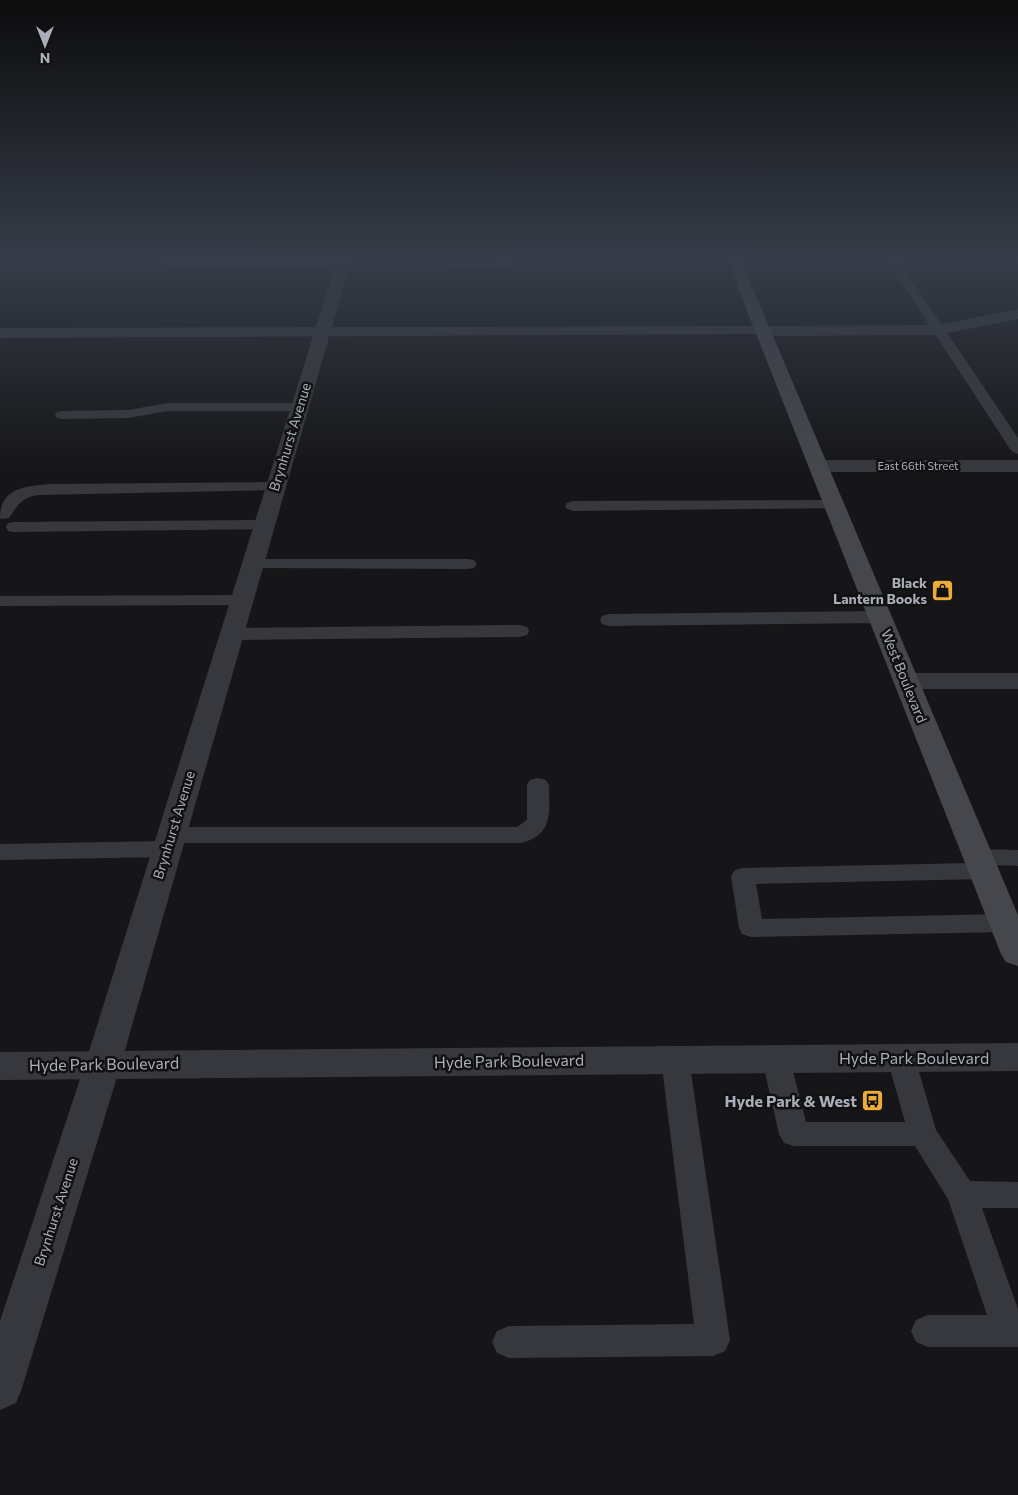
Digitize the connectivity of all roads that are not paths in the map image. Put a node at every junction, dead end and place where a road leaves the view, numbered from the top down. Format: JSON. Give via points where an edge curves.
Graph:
{"nodes":[{"id":1,"x":938,"y":330,"type":"joint"},
{"id":2,"x":763,"y":331,"type":"junction"},
{"id":3,"x":322,"y":332,"type":"junction"},
{"id":4,"x":0,"y":333,"type":"edge"},
{"id":5,"x":300,"y":407,"type":"junction"},
{"id":6,"x":62,"y":415,"type":"dead end"},
{"id":7,"x":1018,"y":449,"type":"edge"},
{"id":8,"x":818,"y":466,"type":"junction"},
{"id":9,"x":1018,"y":466,"type":"edge"},
{"id":10,"x":275,"y":487,"type":"junction"},
{"id":11,"x":834,"y":505,"type":"junction"},
{"id":12,"x":573,"y":506,"type":"dead end"},
{"id":13,"x":3,"y":515,"type":"dead end"},
{"id":14,"x":264,"y":525,"type":"junction"},
{"id":15,"x":14,"y":527,"type":"dead end"},
{"id":16,"x":252,"y":564,"type":"junction"},
{"id":17,"x":468,"y":564,"type":"dead end"},
{"id":18,"x":242,"y":600,"type":"junction"},
{"id":19,"x":0,"y":601,"type":"edge"},
{"id":20,"x":880,"y":617,"type":"junction"},
{"id":21,"x":609,"y":620,"type":"dead end"},
{"id":22,"x":520,"y":631,"type":"dead end"},
{"id":23,"x":231,"y":634,"type":"junction"},
{"id":24,"x":906,"y":681,"type":"junction"},
{"id":25,"x":1018,"y":681,"type":"edge"},
{"id":26,"x":538,"y":785,"type":"dead end"},
{"id":27,"x":169,"y":842,"type":"junction"},
{"id":28,"x":0,"y":852,"type":"edge"},
{"id":29,"x":1018,"y":858,"type":"edge"},
{"id":30,"x":981,"y":864,"type":"junction"},
{"id":31,"x":1005,"y":924,"type":"junction"},
{"id":32,"x":1018,"y":954,"type":"edge"},
{"id":33,"x":1018,"y":1057,"type":"edge"},
{"id":34,"x":901,"y":1058,"type":"junction"},
{"id":35,"x":675,"y":1059,"type":"junction"},
{"id":36,"x":776,"y":1059,"type":"junction"},
{"id":37,"x":103,"y":1064,"type":"junction"},
{"id":38,"x":0,"y":1066,"type":"edge"},
{"id":39,"x":923,"y":1134,"type":"junction"},
{"id":40,"x":962,"y":1194,"type":"junction"},
{"id":41,"x":1018,"y":1195,"type":"edge"},
{"id":42,"x":928,"y":1331,"type":"dead end"},
{"id":43,"x":1013,"y":1331,"type":"edge"},
{"id":44,"x":509,"y":1342,"type":"dead end"},
{"id":45,"x":0,"y":1388,"type":"edge"}],
"edges":[{"from":1,"to":2,"type":"street"},
{"from":1,"to":7,"type":"lane"},
{"from":2,"to":3,"type":"street"},
{"from":2,"to":8,"type":"main road","name":"West Boulevard"},
{"from":3,"to":4,"type":"street"},
{"from":3,"to":5,"type":"street","name":"Brynhurst Avenue"},
{"from":5,"to":6,"type":"lane","via":[[168,407],[128,414]]},
{"from":5,"to":10,"type":"street","name":"Brynhurst Avenue"},
{"from":8,"to":9,"type":"street","name":"East 66th Street"},
{"from":8,"to":11,"type":"main road","name":"West Boulevard"},
{"from":10,"to":13,"type":"lane","via":[[48,489],[14,497]]},
{"from":10,"to":14,"type":"street","name":"Brynhurst Avenue"},
{"from":11,"to":12,"type":"lane"},
{"from":11,"to":20,"type":"main road","name":"West Boulevard"},
{"from":14,"to":15,"type":"lane"},
{"from":14,"to":16,"type":"street","name":"Brynhurst Avenue"},
{"from":16,"to":17,"type":"lane"},
{"from":16,"to":18,"type":"street","name":"Brynhurst Avenue"},
{"from":18,"to":19,"type":"lane"},
{"from":18,"to":23,"type":"street","name":"Brynhurst Avenue"},
{"from":20,"to":21,"type":"lane"},
{"from":20,"to":24,"type":"main road","name":"West Boulevard"},
{"from":22,"to":23,"type":"lane"},
{"from":23,"to":27,"type":"street","name":"Brynhurst Avenue"},
{"from":24,"to":25,"type":"street"},
{"from":24,"to":30,"type":"main road","name":"West Boulevard"},
{"from":26,"to":27,"type":"lane","via":[[538,820],[522,835]]},
{"from":27,"to":28,"type":"lane"},
{"from":27,"to":37,"type":"street","name":"Brynhurst Avenue"},
{"from":29,"to":30,"type":"lane"},
{"from":30,"to":31,"type":"main road","name":"West Boulevard"},
{"from":30,"to":31,"type":"lane","via":[[743,876],[751,928]]},
{"from":31,"to":32,"type":"main road","name":"West Boulevard"},
{"from":33,"to":34,"type":"street","name":"Hyde Park Boulevard"},
{"from":34,"to":36,"type":"street","name":"Hyde Park Boulevard"},
{"from":34,"to":39,"type":"lane"},
{"from":35,"to":36,"type":"street","name":"Hyde Park Boulevard"},
{"from":35,"to":37,"type":"street","name":"Hyde Park Boulevard"},
{"from":35,"to":44,"type":"lane","via":[[712,1340]]},
{"from":36,"to":39,"type":"lane","via":[[794,1134]]},
{"from":37,"to":38,"type":"street","name":"Hyde Park Boulevard"},
{"from":37,"to":45,"type":"street","name":"Brynhurst Avenue"},
{"from":39,"to":40,"type":"lane"},
{"from":40,"to":41,"type":"lane"},
{"from":40,"to":43,"type":"lane"},
{"from":42,"to":43,"type":"lane"}]}
